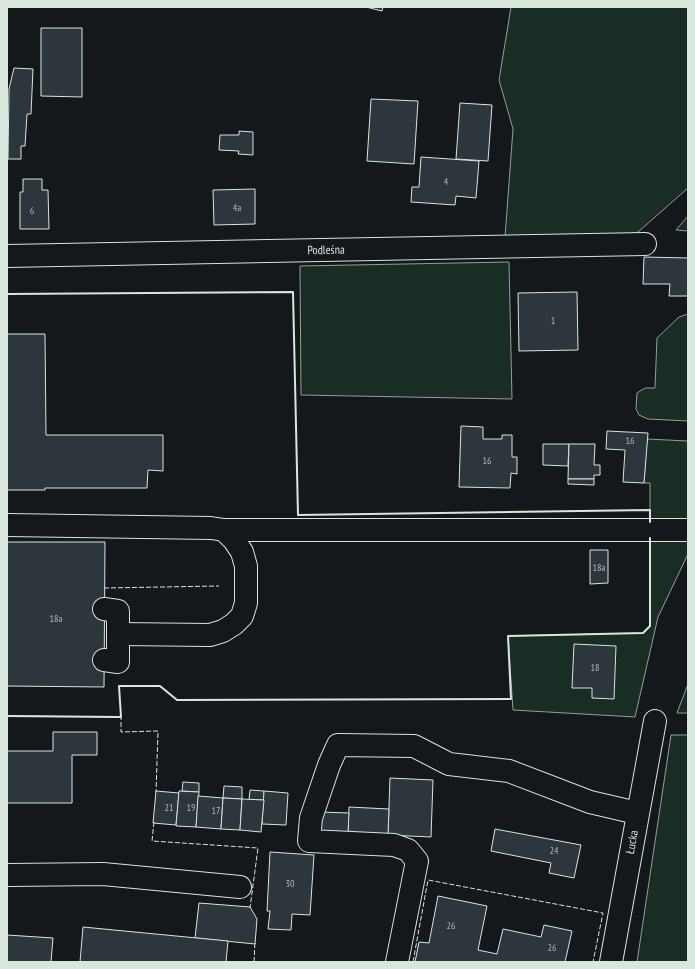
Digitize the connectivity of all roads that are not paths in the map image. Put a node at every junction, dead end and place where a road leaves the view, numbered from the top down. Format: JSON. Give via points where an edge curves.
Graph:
{"nodes":[{"id":1,"x":646,"y":244,"type":"dead end"},
{"id":2,"x":7,"y":256,"type":"edge"},
{"id":3,"x":7,"y":525,"type":"edge"},
{"id":4,"x":224,"y":530,"type":"junction"},
{"id":5,"x":688,"y":530,"type":"edge"},
{"id":6,"x":110,"y":635,"type":"dead end"},
{"id":7,"x":655,"y":722,"type":"dead end"},
{"id":8,"x":637,"y":813,"type":"junction"},
{"id":9,"x":7,"y":875,"type":"edge"},
{"id":10,"x":240,"y":887,"type":"dead end"},
{"id":11,"x":397,"y":962,"type":"edge"},
{"id":12,"x":611,"y":962,"type":"edge"}],
"edges":[{"from":1,"to":2,"type":"street","name":"Podleśna"},
{"from":3,"to":4,"type":"street"},
{"from":4,"to":5,"type":"street"},
{"from":4,"to":6,"type":"street","via":[[242,552],[246,566],[246,603],[242,616],[234,624],[210,635]]},
{"from":7,"to":8,"type":"street","name":"Łucka"},
{"from":8,"to":11,"type":"street","via":[[590,802],[509,771],[449,764],[414,746],[338,745],[311,818],[309,841],[394,845],[408,850],[416,861]]},
{"from":8,"to":12,"type":"street","name":"Łucka"},
{"from":9,"to":10,"type":"street","via":[[103,874]]}]}
